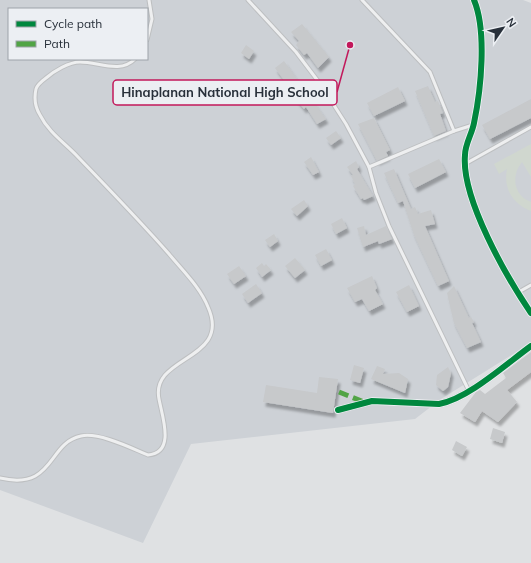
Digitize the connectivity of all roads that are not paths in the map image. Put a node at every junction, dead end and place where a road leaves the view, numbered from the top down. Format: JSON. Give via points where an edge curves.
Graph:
{"nodes":[{"id":1,"x":149,"y":0,"type":"edge"},
{"id":2,"x":248,"y":0,"type":"edge"},
{"id":3,"x":362,"y":0,"type":"edge"},
{"id":4,"x":474,"y":0,"type":"edge"},
{"id":5,"x":148,"y":36,"type":"edge"},
{"id":6,"x":134,"y":60,"type":"edge"},
{"id":7,"x":473,"y":125,"type":"junction"},
{"id":8,"x":531,"y":127,"type":"edge"},
{"id":9,"x":454,"y":131,"type":"junction"},
{"id":10,"x":465,"y":164,"type":"junction"},
{"id":11,"x":369,"y":167,"type":"junction"},
{"id":12,"x":531,"y":285,"type":"edge"},
{"id":13,"x":517,"y":293,"type":"junction"},
{"id":14,"x":531,"y":313,"type":"edge"},
{"id":15,"x":531,"y":346,"type":"edge"},
{"id":16,"x":469,"y":391,"type":"junction"},
{"id":17,"x":338,"y":410,"type":"dead end"},
{"id":18,"x":0,"y":478,"type":"edge"}],
"edges":[{"from":1,"to":5,"type":"lane","via":[[152,20]]},
{"from":2,"to":11,"type":"lane","via":[[296,52],[321,85]]},
{"from":3,"to":9,"type":"lane","via":[[430,72]]},
{"from":4,"to":7,"type":"street","via":[[481,27],[480,78]]},
{"from":6,"to":18,"type":"lane","via":[[127,66],[116,67],[79,62],[67,65],[48,76],[36,87],[34,100],[39,115],[51,132],[107,187],[191,280],[208,306],[213,319],[213,331],[208,342],[170,369],[162,379],[157,391],[166,435],[160,451],[148,455],[94,436],[81,436],[64,446],[37,475],[27,480],[12,481]]},
{"from":7,"to":9,"type":"lane"},
{"from":7,"to":10,"type":"street","via":[[466,147]]},
{"from":8,"to":10,"type":"lane"},
{"from":9,"to":11,"type":"lane"},
{"from":10,"to":13,"type":"street","via":[[477,213]]},
{"from":11,"to":16,"type":"lane","via":[[389,226]]},
{"from":12,"to":13,"type":"lane"},
{"from":13,"to":14,"type":"street"},
{"from":15,"to":16,"type":"street"},
{"from":16,"to":17,"type":"street","via":[[450,402],[439,404],[372,401]]}]}
